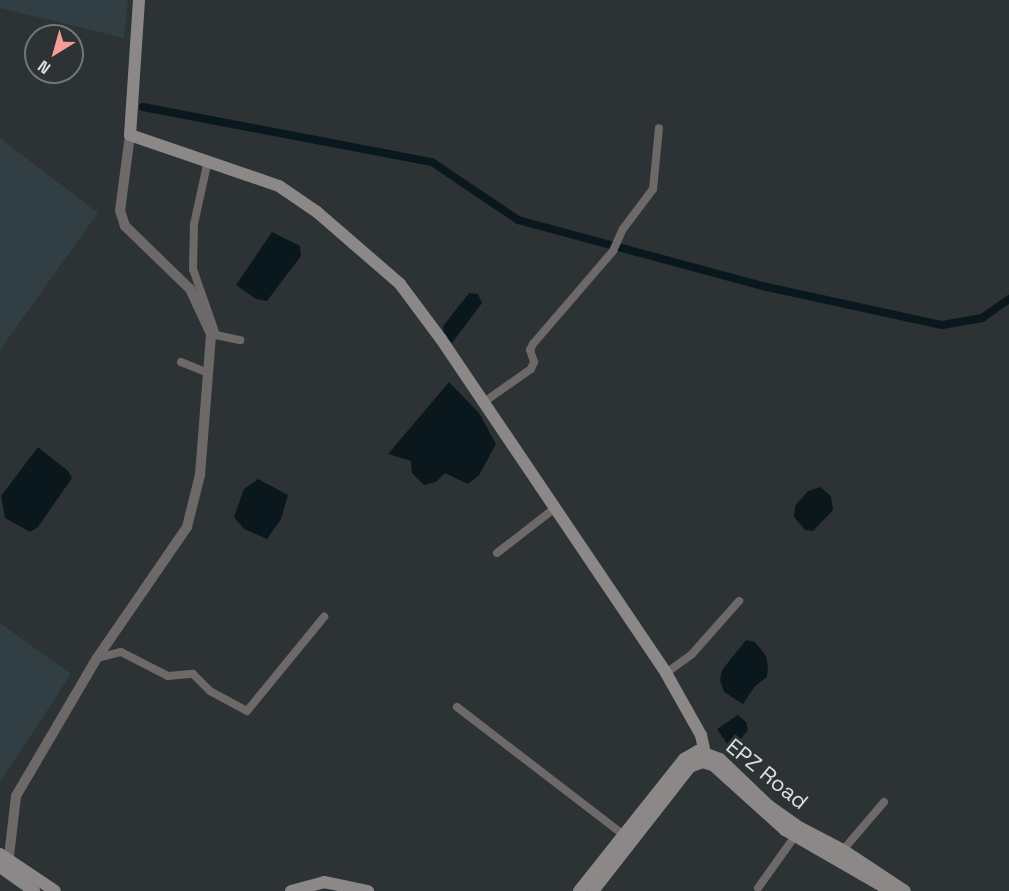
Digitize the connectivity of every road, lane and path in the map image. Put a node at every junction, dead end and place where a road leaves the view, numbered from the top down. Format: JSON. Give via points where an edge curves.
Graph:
{"nodes":[{"id":1,"x":139,"y":0,"type":"edge"},
{"id":2,"x":659,"y":128,"type":"dead end"},
{"id":3,"x":130,"y":135,"type":"junction"},
{"id":4,"x":208,"y":160,"type":"junction"},
{"id":5,"x":213,"y":334,"type":"junction"},
{"id":6,"x":240,"y":340,"type":"dead end"},
{"id":7,"x":181,"y":362,"type":"dead end"},
{"id":8,"x":208,"y":373,"type":"junction"},
{"id":9,"x":484,"y":402,"type":"junction"},
{"id":10,"x":555,"y":508,"type":"junction"},
{"id":11,"x":497,"y":553,"type":"dead end"},
{"id":12,"x":739,"y":601,"type":"dead end"},
{"id":13,"x":324,"y":617,"type":"dead end"},
{"id":14,"x":97,"y":658,"type":"junction"},
{"id":15,"x":666,"y":673,"type":"junction"},
{"id":16,"x":457,"y":707,"type":"dead end"},
{"id":17,"x":707,"y":758,"type":"junction"},
{"id":18,"x":884,"y":802,"type":"dead end"},
{"id":19,"x":798,"y":832,"type":"junction"},
{"id":20,"x":624,"y":836,"type":"junction"},
{"id":21,"x":843,"y":850,"type":"junction"},
{"id":22,"x":4,"y":855,"type":"edge"},
{"id":23,"x":856,"y":864,"type":"junction"},
{"id":24,"x":0,"y":867,"type":"edge"},
{"id":25,"x":603,"y":870,"type":"junction"},
{"id":26,"x":758,"y":888,"type":"dead end"},
{"id":27,"x":34,"y":891,"type":"edge"},
{"id":28,"x":55,"y":891,"type":"edge"},
{"id":29,"x":291,"y":891,"type":"edge"},
{"id":30,"x":368,"y":891,"type":"edge"},
{"id":31,"x":579,"y":891,"type":"edge"},
{"id":32,"x":593,"y":891,"type":"edge"},
{"id":33,"x":890,"y":891,"type":"edge"},
{"id":34,"x":904,"y":891,"type":"edge"}],
"edges":[{"from":1,"to":3,"type":"main road"},
{"from":2,"to":9,"type":"street","via":[[653,189],[613,251],[533,344],[531,369]]},
{"from":3,"to":4,"type":"main road"},
{"from":3,"to":5,"type":"street","via":[[120,211],[125,226],[190,289]]},
{"from":4,"to":5,"type":"street","via":[[194,224],[193,269]]},
{"from":4,"to":9,"type":"main road","via":[[279,186],[377,262],[407,293]]},
{"from":5,"to":6,"type":"street"},
{"from":5,"to":8,"type":"street"},
{"from":7,"to":8,"type":"street"},
{"from":8,"to":14,"type":"street","via":[[201,475],[187,528]]},
{"from":9,"to":10,"type":"main road"},
{"from":10,"to":11,"type":"street"},
{"from":10,"to":15,"type":"main road"},
{"from":12,"to":15,"type":"street","via":[[692,654]]},
{"from":13,"to":14,"type":"street","via":[[247,711],[210,691],[193,674],[168,676],[121,652]]},
{"from":14,"to":22,"type":"street","via":[[16,796]]},
{"from":15,"to":17,"type":"main road","via":[[701,735]]},
{"from":16,"to":20,"type":"street"},
{"from":17,"to":19,"type":"main road","name":"EPZ Road"},
{"from":17,"to":20,"type":"main road","name":"EPZ Road","via":[[698,751],[684,759]]},
{"from":17,"to":25,"type":"main road","name":"EPZ Road","via":[[690,766]]},
{"from":18,"to":21,"type":"street"},
{"from":19,"to":21,"type":"main road","name":"EPZ Road"},
{"from":19,"to":23,"type":"main road","name":"EPZ Road"},
{"from":19,"to":26,"type":"street"},
{"from":20,"to":25,"type":"main road","name":"EPZ Road"},
{"from":21,"to":23,"type":"main road","name":"EPZ Road"},
{"from":22,"to":28,"type":"main road"},
{"from":23,"to":33,"type":"main road","name":"EPZ Road"},
{"from":23,"to":34,"type":"main road","name":"EPZ Road"},
{"from":24,"to":27,"type":"main road"},
{"from":25,"to":31,"type":"main road","name":"EPZ Road"},
{"from":25,"to":32,"type":"main road","name":"EPZ Road"},
{"from":29,"to":30,"type":"main road","via":[[324,882]]}]}
